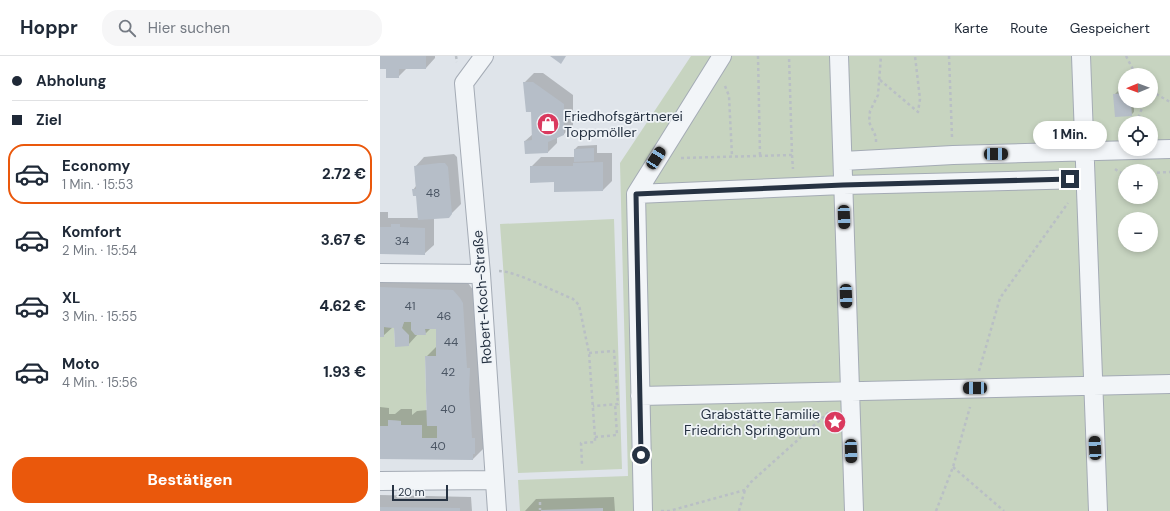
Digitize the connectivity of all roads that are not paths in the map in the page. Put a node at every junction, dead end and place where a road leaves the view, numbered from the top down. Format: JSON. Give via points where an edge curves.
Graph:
{"nodes":[{"id":1,"x":484,"y":56,"type":"edge"},
{"id":2,"x":722,"y":56,"type":"edge"},
{"id":3,"x":839,"y":56,"type":"edge"},
{"id":4,"x":1081,"y":56,"type":"edge"},
{"id":5,"x":1170,"y":149,"type":"edge"},
{"id":6,"x":1084,"y":152,"type":"junction"},
{"id":7,"x":843,"y":161,"type":"junction"},
{"id":8,"x":1086,"y":179,"type":"junction"},
{"id":9,"x":843,"y":185,"type":"junction"},
{"id":10,"x":636,"y":194,"type":"junction"},
{"id":11,"x":380,"y":273,"type":"edge"},
{"id":12,"x":481,"y":274,"type":"junction"},
{"id":13,"x":1170,"y":384,"type":"edge"},
{"id":14,"x":1092,"y":386,"type":"junction"},
{"id":15,"x":849,"y":391,"type":"junction"},
{"id":16,"x":640,"y":396,"type":"junction"},
{"id":17,"x":495,"y":480,"type":"junction"},
{"id":18,"x":380,"y":481,"type":"edge"},
{"id":19,"x":497,"y":511,"type":"edge"},
{"id":20,"x":643,"y":511,"type":"edge"},
{"id":21,"x":854,"y":511,"type":"edge"},
{"id":22,"x":1098,"y":511,"type":"edge"}],
"edges":[{"from":1,"to":12,"type":"street","name":"Robert-Koch-Straße","via":[[464,83]]},
{"from":2,"to":10,"type":"street","via":[[656,158]]},
{"from":3,"to":7,"type":"street"},
{"from":4,"to":6,"type":"street"},
{"from":5,"to":6,"type":"street"},
{"from":6,"to":7,"type":"street"},
{"from":6,"to":8,"type":"street"},
{"from":7,"to":9,"type":"street"},
{"from":8,"to":9,"type":"street"},
{"from":8,"to":14,"type":"street"},
{"from":9,"to":10,"type":"street"},
{"from":9,"to":15,"type":"street"},
{"from":10,"to":16,"type":"street"},
{"from":11,"to":12,"type":"street"},
{"from":12,"to":17,"type":"street","name":"Robert-Koch-Straße"},
{"from":13,"to":14,"type":"street"},
{"from":14,"to":15,"type":"street"},
{"from":14,"to":22,"type":"street"},
{"from":15,"to":16,"type":"street"},
{"from":15,"to":21,"type":"street"},
{"from":16,"to":20,"type":"street"},
{"from":17,"to":18,"type":"street"},
{"from":17,"to":19,"type":"street","name":"Robert-Koch-Straße"}]}
